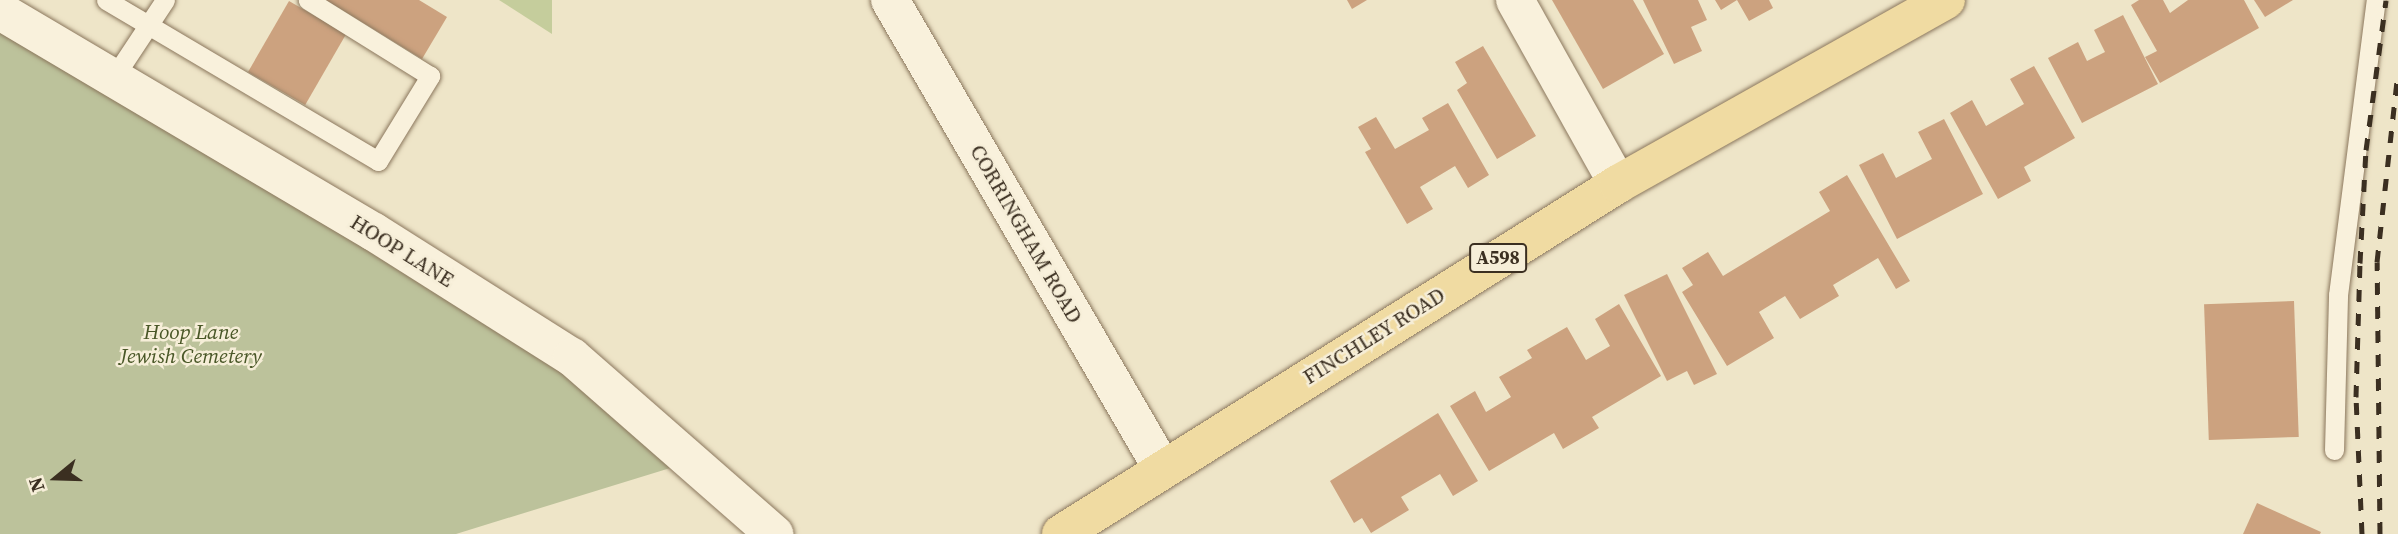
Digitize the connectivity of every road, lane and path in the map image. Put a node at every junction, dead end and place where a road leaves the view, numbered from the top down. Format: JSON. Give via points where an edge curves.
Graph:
{"nodes":[{"id":1,"x":106,"y":0,"type":"edge"},
{"id":2,"x":165,"y":0,"type":"edge"},
{"id":3,"x":308,"y":0,"type":"edge"},
{"id":4,"x":890,"y":0,"type":"edge"},
{"id":5,"x":1514,"y":0,"type":"edge"},
{"id":6,"x":1946,"y":0,"type":"edge"},
{"id":7,"x":2376,"y":0,"type":"edge"},
{"id":8,"x":0,"y":11,"type":"edge"},
{"id":9,"x":148,"y":27,"type":"junction"},
{"id":10,"x":112,"y":80,"type":"junction"},
{"id":11,"x":1618,"y":184,"type":"junction"},
{"id":12,"x":2334,"y":450,"type":"dead end"},
{"id":13,"x":1163,"y":468,"type":"junction"},
{"id":14,"x":774,"y":534,"type":"edge"},
{"id":15,"x":1061,"y":534,"type":"edge"}],
"edges":[{"from":1,"to":9,"type":"lane"},
{"from":2,"to":9,"type":"lane"},
{"from":3,"to":9,"type":"lane","via":[[430,76],[377,161]]},
{"from":4,"to":13,"type":"street","name":"CORRINGHAM ROAD"},
{"from":5,"to":11,"type":"street"},
{"from":6,"to":11,"type":"main road","name":"FINCHLEY ROAD","number":"A598"},
{"from":7,"to":12,"type":"lane","via":[[2338,295]]},
{"from":8,"to":10,"type":"street","name":"HOOP LANE"},
{"from":9,"to":10,"type":"lane"},
{"from":10,"to":14,"type":"street","name":"HOOP LANE","via":[[374,232],[572,357]]},
{"from":11,"to":13,"type":"main road","name":"FINCHLEY ROAD","number":"A598"},
{"from":13,"to":15,"type":"main road","name":"FINCHLEY ROAD","number":"A598"}]}
